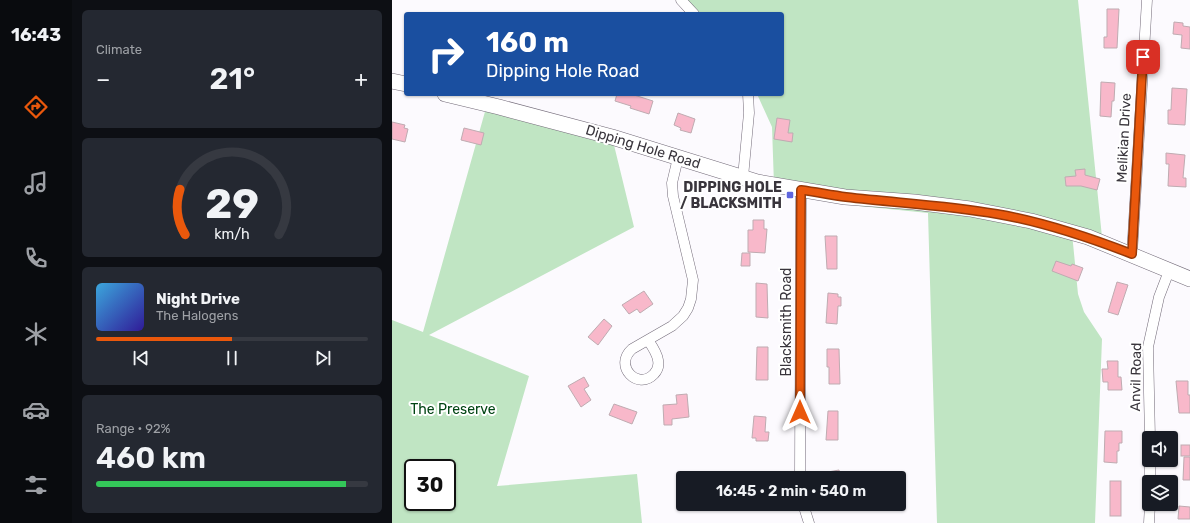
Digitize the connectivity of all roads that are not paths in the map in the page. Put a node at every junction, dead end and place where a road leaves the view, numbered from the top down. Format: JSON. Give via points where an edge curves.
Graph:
{"nodes":[{"id":1,"x":681,"y":0,"type":"edge"},
{"id":2,"x":1147,"y":0,"type":"edge"},
{"id":3,"x":692,"y":12,"type":"edge"},
{"id":4,"x":392,"y":81,"type":"edge"},
{"id":5,"x":404,"y":84,"type":"edge"},
{"id":6,"x":453,"y":96,"type":"edge"},
{"id":7,"x":748,"y":96,"type":"edge"},
{"id":8,"x":678,"y":158,"type":"junction"},
{"id":9,"x":743,"y":177,"type":"junction"},
{"id":10,"x":801,"y":190,"type":"junction"},
{"id":11,"x":1132,"y":254,"type":"junction"},
{"id":12,"x":1169,"y":271,"type":"junction"},
{"id":13,"x":1190,"y":279,"type":"edge"},
{"id":14,"x":648,"y":340,"type":"dead end"},
{"id":15,"x":1150,"y":431,"type":"edge"},
{"id":16,"x":800,"y":471,"type":"edge"},
{"id":17,"x":805,"y":511,"type":"edge"},
{"id":18,"x":1150,"y":511,"type":"edge"},
{"id":19,"x":809,"y":523,"type":"edge"},
{"id":20,"x":1149,"y":523,"type":"edge"}],
"edges":[{"from":1,"to":3,"type":"street"},
{"from":2,"to":11,"type":"street","name":"Melikian Drive"},
{"from":4,"to":5,"type":"main road"},
{"from":6,"to":8,"type":"main road","name":"Dipping Hole Road","via":[[560,123]]},
{"from":7,"to":9,"type":"street"},
{"from":8,"to":9,"type":"main road","name":"Dipping Hole Road"},
{"from":8,"to":14,"type":"street","via":[[672,183],[673,196],[693,280],[692,294],[683,316],[672,326]]},
{"from":9,"to":10,"type":"main road","name":"Dipping Hole Road","via":[[756,182]]},
{"from":10,"to":11,"type":"main road","name":"Dipping Hole Road","via":[[845,197],[943,205],[999,214],[1082,235]]},
{"from":10,"to":16,"type":"street","name":"Blacksmith Road"},
{"from":11,"to":12,"type":"main road","name":"Dipping Hole Road"},
{"from":12,"to":13,"type":"main road","name":"Dipping Hole Road"},
{"from":12,"to":15,"type":"street","name":"Anvil Road","via":[[1159,297],[1148,348]]},
{"from":17,"to":19,"type":"street"},
{"from":18,"to":20,"type":"street"}]}
